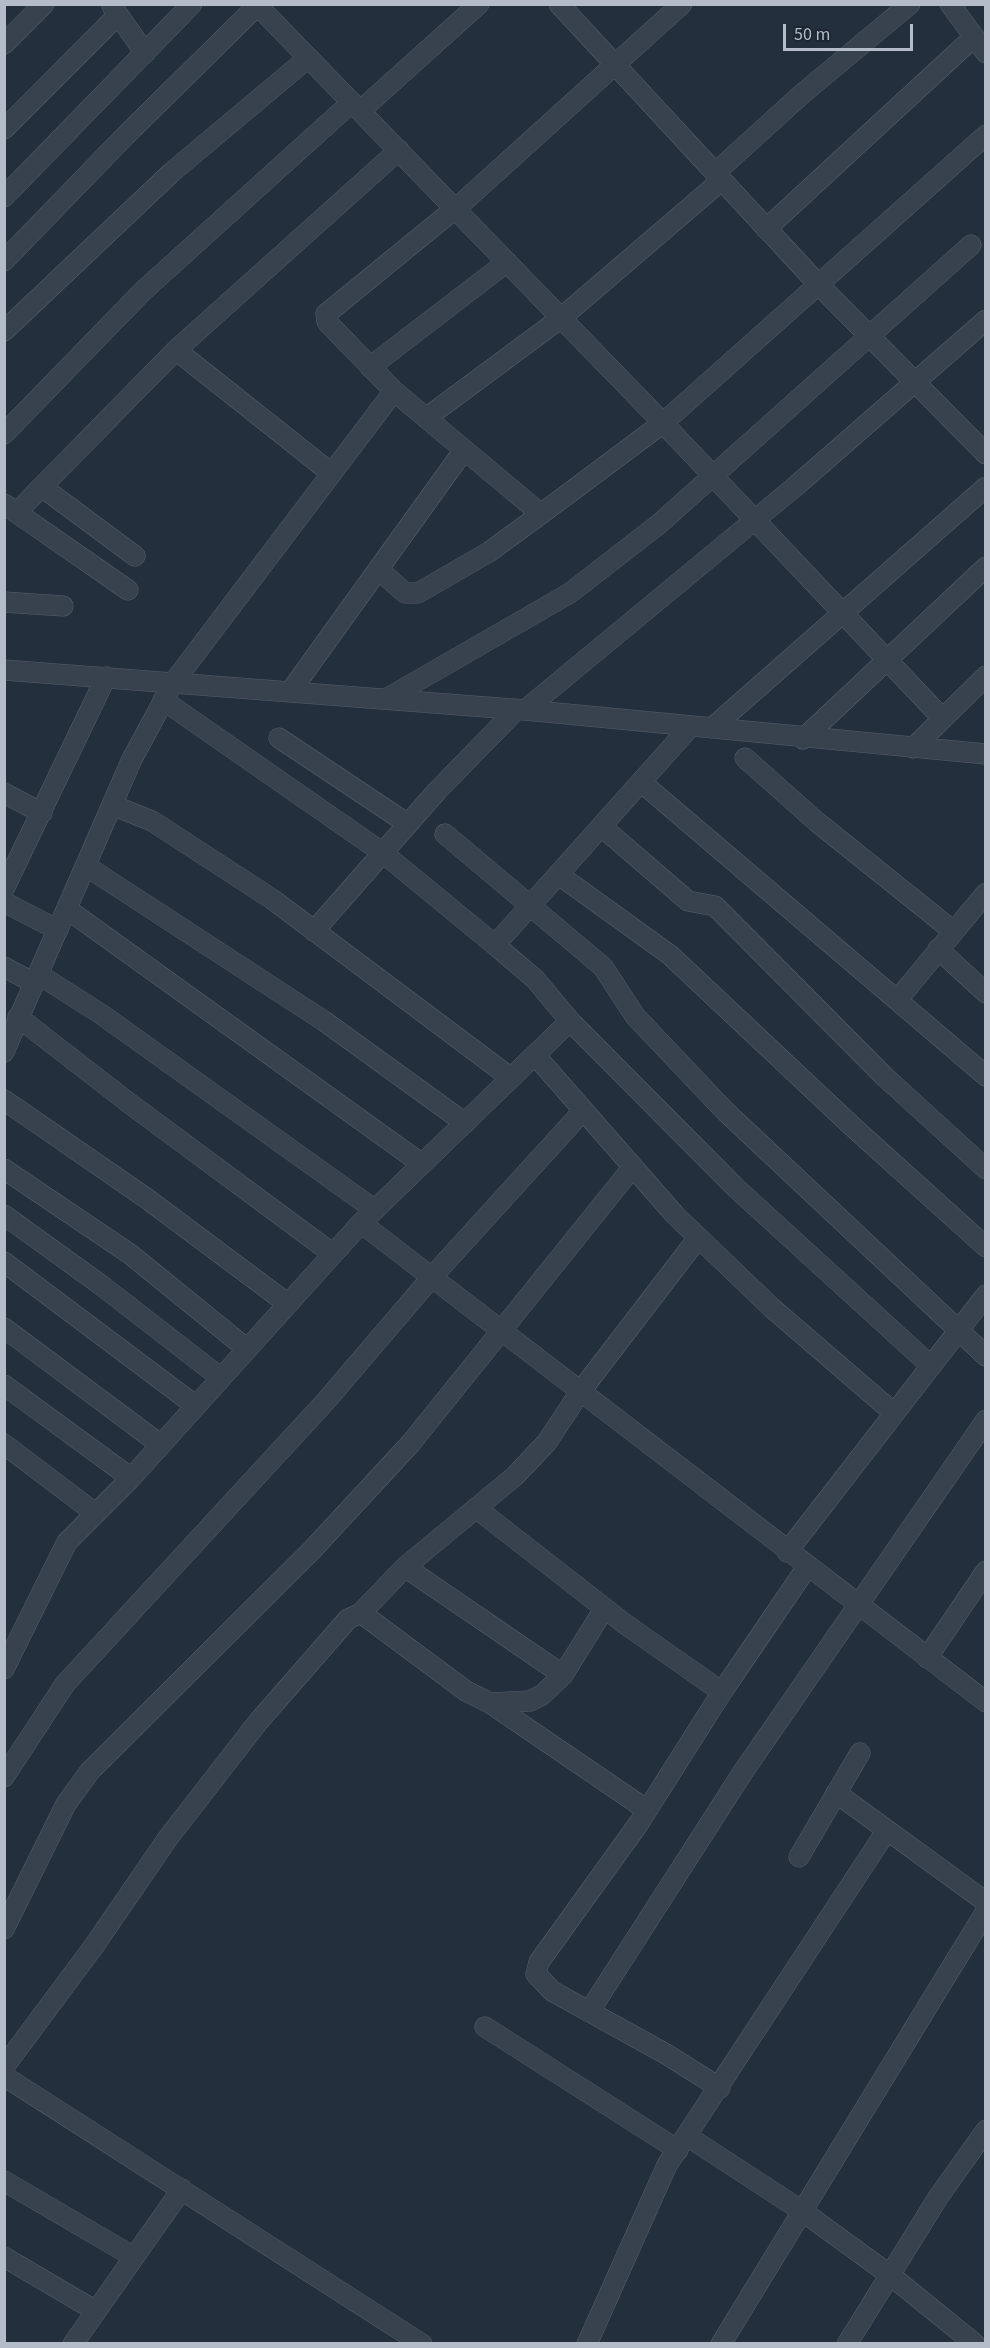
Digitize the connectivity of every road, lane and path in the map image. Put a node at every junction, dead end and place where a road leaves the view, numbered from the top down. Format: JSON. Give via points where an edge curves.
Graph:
{"nodes":[{"id":1,"x":44,"y":4,"type":"edge"},
{"id":2,"x":192,"y":4,"type":"edge"},
{"id":3,"x":479,"y":4,"type":"edge"},
{"id":4,"x":559,"y":4,"type":"edge"},
{"id":5,"x":682,"y":4,"type":"edge"},
{"id":6,"x":910,"y":4,"type":"edge"},
{"id":7,"x":951,"y":4,"type":"edge"},
{"id":8,"x":259,"y":5,"type":"edge"},
{"id":9,"x":115,"y":10,"type":"edge"},
{"id":10,"x":974,"y":37,"type":"junction"},
{"id":11,"x":4,"y":44,"type":"edge"},
{"id":12,"x":145,"y":53,"type":"junction"},
{"id":13,"x":986,"y":53,"type":"edge"},
{"id":14,"x":308,"y":58,"type":"junction"},
{"id":15,"x":616,"y":66,"type":"junction"},
{"id":16,"x":356,"y":107,"type":"junction"},
{"id":17,"x":4,"y":129,"type":"edge"},
{"id":18,"x":986,"y":135,"type":"edge"},
{"id":19,"x":399,"y":150,"type":"junction"},
{"id":20,"x":719,"y":176,"type":"junction"},
{"id":21,"x":4,"y":197,"type":"edge"},
{"id":22,"x":455,"y":209,"type":"junction"},
{"id":23,"x":766,"y":229,"type":"junction"},
{"id":24,"x":970,"y":245,"type":"dead end"},
{"id":25,"x":4,"y":261,"type":"edge"},
{"id":26,"x":507,"y":262,"type":"junction"},
{"id":27,"x":818,"y":284,"type":"junction"},
{"id":28,"x":561,"y":318,"type":"junction"},
{"id":29,"x":986,"y":320,"type":"edge"},
{"id":30,"x":4,"y":331,"type":"edge"},
{"id":31,"x":870,"y":334,"type":"junction"},
{"id":32,"x":176,"y":350,"type":"junction"},
{"id":33,"x":370,"y":368,"type":"junction"},
{"id":34,"x":914,"y":381,"type":"junction"},
{"id":35,"x":394,"y":391,"type":"junction"},
{"id":36,"x":426,"y":418,"type":"junction"},
{"id":37,"x":663,"y":423,"type":"junction"},
{"id":38,"x":4,"y":434,"type":"edge"},
{"id":39,"x":464,"y":450,"type":"junction"},
{"id":40,"x":986,"y":453,"type":"edge"},
{"id":41,"x":331,"y":473,"type":"junction"},
{"id":42,"x":711,"y":477,"type":"junction"},
{"id":43,"x":42,"y":487,"type":"junction"},
{"id":44,"x":986,"y":487,"type":"edge"},
{"id":45,"x":10,"y":508,"type":"edge"},
{"id":46,"x":542,"y":514,"type":"junction"},
{"id":47,"x":754,"y":520,"type":"junction"},
{"id":48,"x":135,"y":556,"type":"dead end"},
{"id":49,"x":986,"y":567,"type":"edge"},
{"id":50,"x":378,"y":569,"type":"junction"},
{"id":51,"x":128,"y":590,"type":"dead end"},
{"id":52,"x":4,"y":602,"type":"edge"},
{"id":53,"x":63,"y":606,"type":"dead end"},
{"id":54,"x":840,"y":613,"type":"junction"},
{"id":55,"x":886,"y":660,"type":"junction"},
{"id":56,"x":4,"y":670,"type":"edge"},
{"id":57,"x":986,"y":676,"type":"edge"},
{"id":58,"x":106,"y":677,"type":"junction"},
{"id":59,"x":173,"y":682,"type":"junction"},
{"id":60,"x":290,"y":692,"type":"junction"},
{"id":61,"x":386,"y":699,"type":"junction"},
{"id":62,"x":163,"y":700,"type":"junction"},
{"id":63,"x":521,"y":710,"type":"junction"},
{"id":64,"x":942,"y":718,"type":"junction"},
{"id":65,"x":690,"y":727,"type":"junction"},
{"id":66,"x":712,"y":728,"type":"junction"},
{"id":67,"x":279,"y":738,"type":"dead end"},
{"id":68,"x":803,"y":738,"type":"junction"},
{"id":69,"x":913,"y":748,"type":"junction"},
{"id":70,"x":986,"y":754,"type":"edge"},
{"id":71,"x":745,"y":758,"type":"dead end"},
{"id":72,"x":641,"y":782,"type":"junction"},
{"id":73,"x":4,"y":793,"type":"edge"},
{"id":74,"x":112,"y":805,"type":"junction"},
{"id":75,"x":42,"y":813,"type":"junction"},
{"id":76,"x":408,"y":824,"type":"junction"},
{"id":77,"x":602,"y":827,"type":"junction"},
{"id":78,"x":445,"y":834,"type":"dead end"},
{"id":79,"x":382,"y":853,"type":"junction"},
{"id":80,"x":86,"y":866,"type":"junction"},
{"id":81,"x":559,"y":875,"type":"junction"},
{"id":82,"x":4,"y":889,"type":"edge"},
{"id":83,"x":986,"y":893,"type":"edge"},
{"id":84,"x":4,"y":902,"type":"edge"},
{"id":85,"x":531,"y":907,"type":"junction"},
{"id":86,"x":67,"y":909,"type":"junction"},
{"id":87,"x":58,"y":930,"type":"junction"},
{"id":88,"x":314,"y":931,"type":"junction"},
{"id":89,"x":953,"y":931,"type":"junction"},
{"id":90,"x":495,"y":945,"type":"junction"},
{"id":91,"x":938,"y":949,"type":"junction"},
{"id":92,"x":4,"y":967,"type":"edge"},
{"id":93,"x":36,"y":978,"type":"junction"},
{"id":94,"x":986,"y":993,"type":"edge"},
{"id":95,"x":898,"y":999,"type":"junction"},
{"id":96,"x":570,"y":1021,"type":"junction"},
{"id":97,"x":10,"y":1034,"type":"edge"},
{"id":98,"x":535,"y":1055,"type":"junction"},
{"id":99,"x":986,"y":1076,"type":"edge"},
{"id":100,"x":511,"y":1078,"type":"junction"},
{"id":101,"x":4,"y":1100,"type":"edge"},
{"id":102,"x":582,"y":1112,"type":"junction"},
{"id":103,"x":465,"y":1123,"type":"junction"},
{"id":104,"x":422,"y":1164,"type":"junction"},
{"id":105,"x":632,"y":1168,"type":"junction"},
{"id":106,"x":4,"y":1169,"type":"edge"},
{"id":107,"x":986,"y":1169,"type":"edge"},
{"id":108,"x":4,"y":1215,"type":"edge"},
{"id":109,"x":368,"y":1216,"type":"junction"},
{"id":110,"x":698,"y":1238,"type":"junction"},
{"id":111,"x":986,"y":1247,"type":"edge"},
{"id":112,"x":333,"y":1254,"type":"junction"},
{"id":113,"x":4,"y":1262,"type":"edge"},
{"id":114,"x":432,"y":1278,"type":"junction"},
{"id":115,"x":986,"y":1295,"type":"edge"},
{"id":116,"x":288,"y":1304,"type":"junction"},
{"id":117,"x":4,"y":1328,"type":"edge"},
{"id":118,"x":500,"y":1330,"type":"junction"},
{"id":119,"x":959,"y":1330,"type":"junction"},
{"id":120,"x":247,"y":1349,"type":"junction"},
{"id":121,"x":986,"y":1356,"type":"edge"},
{"id":122,"x":931,"y":1366,"type":"junction"},
{"id":123,"x":221,"y":1378,"type":"junction"},
{"id":124,"x":4,"y":1385,"type":"edge"},
{"id":125,"x":580,"y":1392,"type":"junction"},
{"id":126,"x":196,"y":1406,"type":"junction"},
{"id":127,"x":894,"y":1413,"type":"junction"},
{"id":128,"x":986,"y":1420,"type":"edge"},
{"id":129,"x":4,"y":1444,"type":"edge"},
{"id":130,"x":160,"y":1445,"type":"junction"},
{"id":131,"x":131,"y":1478,"type":"junction"},
{"id":132,"x":476,"y":1508,"type":"junction"},
{"id":133,"x":95,"y":1513,"type":"junction"},
{"id":134,"x":787,"y":1552,"type":"junction"},
{"id":135,"x":405,"y":1567,"type":"junction"},
{"id":136,"x":807,"y":1567,"type":"junction"},
{"id":137,"x":986,"y":1571,"type":"edge"},
{"id":138,"x":856,"y":1605,"type":"junction"},
{"id":139,"x":604,"y":1609,"type":"junction"},
{"id":140,"x":361,"y":1613,"type":"junction"},
{"id":141,"x":927,"y":1658,"type":"junction"},
{"id":142,"x":4,"y":1669,"type":"edge"},
{"id":143,"x":563,"y":1675,"type":"junction"},
{"id":144,"x":722,"y":1692,"type":"junction"},
{"id":145,"x":986,"y":1702,"type":"edge"},
{"id":146,"x":490,"y":1703,"type":"junction"},
{"id":147,"x":860,"y":1753,"type":"dead end"},
{"id":148,"x":4,"y":1777,"type":"edge"},
{"id":149,"x":836,"y":1793,"type":"junction"},
{"id":150,"x":647,"y":1810,"type":"junction"},
{"id":151,"x":887,"y":1830,"type":"junction"},
{"id":152,"x":799,"y":1857,"type":"dead end"},
{"id":153,"x":986,"y":1902,"type":"edge"},
{"id":154,"x":986,"y":1911,"type":"edge"},
{"id":155,"x":4,"y":1929,"type":"edge"},
{"id":156,"x":589,"y":2012,"type":"junction"},
{"id":157,"x":485,"y":2027,"type":"dead end"},
{"id":158,"x":4,"y":2067,"type":"edge"},
{"id":159,"x":4,"y":2076,"type":"edge"},
{"id":160,"x":720,"y":2088,"type":"junction"},
{"id":161,"x":986,"y":2130,"type":"edge"},
{"id":162,"x":682,"y":2143,"type":"junction"},
{"id":163,"x":4,"y":2181,"type":"edge"},
{"id":164,"x":182,"y":2189,"type":"junction"},
{"id":165,"x":802,"y":2211,"type":"junction"},
{"id":166,"x":4,"y":2257,"type":"edge"},
{"id":167,"x":134,"y":2257,"type":"junction"},
{"id":168,"x":890,"y":2276,"type":"junction"},
{"id":169,"x":96,"y":2311,"type":"junction"},
{"id":170,"x":73,"y":2343,"type":"edge"},
{"id":171,"x":422,"y":2343,"type":"edge"},
{"id":172,"x":587,"y":2343,"type":"edge"},
{"id":173,"x":721,"y":2343,"type":"edge"},
{"id":174,"x":847,"y":2343,"type":"edge"},
{"id":175,"x":975,"y":2343,"type":"edge"}],
"edges":[{"from":1,"to":11,"type":"street"},
{"from":2,"to":12,"type":"street"},
{"from":3,"to":16,"type":"street"},
{"from":4,"to":15,"type":"street"},
{"from":5,"to":15,"type":"street"},
{"from":6,"to":20,"type":"street","via":[[802,94]]},
{"from":7,"to":10,"type":"street"},
{"from":8,"to":14,"type":"street"},
{"from":8,"to":25,"type":"street"},
{"from":9,"to":12,"type":"street"},
{"from":9,"to":17,"type":"street"},
{"from":10,"to":13,"type":"street"},
{"from":10,"to":23,"type":"street"},
{"from":12,"to":21,"type":"street"},
{"from":14,"to":16,"type":"street"},
{"from":14,"to":30,"type":"street","via":[[172,172]]},
{"from":15,"to":20,"type":"street"},
{"from":15,"to":22,"type":"street"},
{"from":16,"to":19,"type":"street"},
{"from":16,"to":38,"type":"street","via":[[142,291]]},
{"from":18,"to":27,"type":"street"},
{"from":19,"to":22,"type":"street"},
{"from":19,"to":32,"type":"street"},
{"from":20,"to":23,"type":"street"},
{"from":20,"to":28,"type":"street"},
{"from":22,"to":26,"type":"street"},
{"from":22,"to":33,"type":"street","via":[[326,314],[327,322]]},
{"from":23,"to":27,"type":"street"},
{"from":24,"to":31,"type":"street"},
{"from":26,"to":28,"type":"street"},
{"from":26,"to":33,"type":"street"},
{"from":27,"to":31,"type":"street"},
{"from":27,"to":37,"type":"street"},
{"from":28,"to":36,"type":"street"},
{"from":28,"to":37,"type":"street"},
{"from":29,"to":34,"type":"street"},
{"from":31,"to":34,"type":"street"},
{"from":31,"to":42,"type":"street"},
{"from":32,"to":41,"type":"street"},
{"from":32,"to":43,"type":"street"},
{"from":33,"to":35,"type":"street"},
{"from":34,"to":40,"type":"street"},
{"from":34,"to":47,"type":"street"},
{"from":35,"to":36,"type":"street"},
{"from":35,"to":41,"type":"street"},
{"from":36,"to":39,"type":"street"},
{"from":37,"to":42,"type":"street"},
{"from":37,"to":46,"type":"street"},
{"from":39,"to":46,"type":"street"},
{"from":39,"to":50,"type":"street"},
{"from":41,"to":59,"type":"street"},
{"from":42,"to":47,"type":"street"},
{"from":42,"to":61,"type":"street","via":[[659,524],[570,593]]},
{"from":43,"to":45,"type":"street"},
{"from":43,"to":48,"type":"street"},
{"from":44,"to":54,"type":"street"},
{"from":45,"to":51,"type":"street"},
{"from":46,"to":50,"type":"street","via":[[489,552],[418,593],[405,592]]},
{"from":47,"to":54,"type":"street"},
{"from":47,"to":63,"type":"street"},
{"from":49,"to":55,"type":"street"},
{"from":50,"to":60,"type":"street"},
{"from":52,"to":53,"type":"street"},
{"from":54,"to":55,"type":"street"},
{"from":54,"to":66,"type":"street"},
{"from":55,"to":64,"type":"street"},
{"from":55,"to":68,"type":"street"},
{"from":56,"to":58,"type":"street"},
{"from":57,"to":64,"type":"street"},
{"from":58,"to":59,"type":"street"},
{"from":58,"to":75,"type":"street"},
{"from":59,"to":60,"type":"street"},
{"from":59,"to":62,"type":"street"},
{"from":60,"to":61,"type":"street"},
{"from":61,"to":63,"type":"street"},
{"from":62,"to":74,"type":"street"},
{"from":62,"to":79,"type":"street"},
{"from":63,"to":65,"type":"street"},
{"from":63,"to":76,"type":"street"},
{"from":64,"to":69,"type":"street"},
{"from":65,"to":66,"type":"street"},
{"from":65,"to":72,"type":"street"},
{"from":66,"to":68,"type":"street"},
{"from":67,"to":76,"type":"street"},
{"from":68,"to":69,"type":"street"},
{"from":69,"to":70,"type":"street"},
{"from":71,"to":89,"type":"street","via":[[817,822]]},
{"from":72,"to":77,"type":"street"},
{"from":72,"to":95,"type":"street"},
{"from":73,"to":75,"type":"street"},
{"from":74,"to":80,"type":"street"},
{"from":74,"to":88,"type":"street","via":[[152,821],[197,847]]},
{"from":75,"to":82,"type":"street"},
{"from":76,"to":79,"type":"street"},
{"from":77,"to":81,"type":"street"},
{"from":77,"to":107,"type":"street","via":[[688,901],[715,906],[885,1077]]},
{"from":78,"to":85,"type":"street"},
{"from":79,"to":88,"type":"street"},
{"from":79,"to":90,"type":"street"},
{"from":80,"to":86,"type":"street"},
{"from":80,"to":103,"type":"street","via":[[324,1021]]},
{"from":81,"to":85,"type":"street"},
{"from":81,"to":111,"type":"street","via":[[670,955]]},
{"from":83,"to":89,"type":"street"},
{"from":84,"to":87,"type":"street"},
{"from":85,"to":90,"type":"street"},
{"from":85,"to":119,"type":"street","via":[[603,967],[635,1016],[725,1111]]},
{"from":86,"to":87,"type":"street"},
{"from":86,"to":104,"type":"street"},
{"from":87,"to":93,"type":"street"},
{"from":88,"to":100,"type":"street"},
{"from":89,"to":91,"type":"street"},
{"from":90,"to":96,"type":"street","via":[[535,979]]},
{"from":91,"to":94,"type":"street"},
{"from":91,"to":95,"type":"street"},
{"from":92,"to":93,"type":"street"},
{"from":93,"to":97,"type":"street"},
{"from":93,"to":109,"type":"street","via":[[101,1014]]},
{"from":95,"to":99,"type":"street"},
{"from":96,"to":98,"type":"street"},
{"from":96,"to":122,"type":"street","via":[[736,1188]]},
{"from":97,"to":112,"type":"street","via":[[129,1103]]},
{"from":98,"to":100,"type":"street"},
{"from":98,"to":102,"type":"street"},
{"from":100,"to":103,"type":"street"},
{"from":101,"to":116,"type":"street","via":[[146,1198]]},
{"from":102,"to":105,"type":"street"},
{"from":102,"to":114,"type":"street"},
{"from":103,"to":104,"type":"street"},
{"from":104,"to":109,"type":"street"},
{"from":105,"to":110,"type":"street"},
{"from":105,"to":118,"type":"street"},
{"from":106,"to":120,"type":"street","via":[[130,1254]]},
{"from":108,"to":123,"type":"street"},
{"from":109,"to":112,"type":"street"},
{"from":109,"to":114,"type":"street"},
{"from":110,"to":125,"type":"street"},
{"from":110,"to":127,"type":"street"},
{"from":112,"to":116,"type":"street"},
{"from":113,"to":126,"type":"street"},
{"from":114,"to":118,"type":"street"},
{"from":114,"to":148,"type":"street","via":[[325,1402],[65,1684]]},
{"from":115,"to":119,"type":"street"},
{"from":116,"to":120,"type":"street"},
{"from":117,"to":130,"type":"street"},
{"from":118,"to":125,"type":"street"},
{"from":118,"to":155,"type":"street","via":[[388,1468],[304,1558],[90,1771],[66,1804]]},
{"from":119,"to":121,"type":"street"},
{"from":119,"to":122,"type":"street"},
{"from":120,"to":123,"type":"street"},
{"from":122,"to":127,"type":"street"},
{"from":123,"to":126,"type":"street"},
{"from":124,"to":131,"type":"street"},
{"from":125,"to":132,"type":"street","via":[[546,1442],[515,1476]]},
{"from":125,"to":134,"type":"street"},
{"from":126,"to":130,"type":"street"},
{"from":127,"to":134,"type":"street"},
{"from":128,"to":138,"type":"street"},
{"from":129,"to":133,"type":"street"},
{"from":130,"to":131,"type":"street"},
{"from":131,"to":133,"type":"street"},
{"from":132,"to":135,"type":"street"},
{"from":132,"to":139,"type":"street"},
{"from":133,"to":142,"type":"street","via":[[67,1542]]},
{"from":134,"to":136,"type":"street"},
{"from":135,"to":140,"type":"street"},
{"from":135,"to":143,"type":"street"},
{"from":136,"to":138,"type":"street"},
{"from":136,"to":144,"type":"street"},
{"from":137,"to":141,"type":"street"},
{"from":138,"to":141,"type":"street"},
{"from":138,"to":156,"type":"street"},
{"from":139,"to":143,"type":"street"},
{"from":139,"to":144,"type":"street"},
{"from":140,"to":146,"type":"street","via":[[466,1691]]},
{"from":140,"to":158,"type":"street","via":[[348,1619],[258,1722],[168,1838]]},
{"from":141,"to":145,"type":"street"},
{"from":143,"to":146,"type":"street","via":[[543,1695],[530,1701]]},
{"from":144,"to":150,"type":"street"},
{"from":146,"to":150,"type":"street"},
{"from":147,"to":149,"type":"street"},
{"from":149,"to":151,"type":"street"},
{"from":149,"to":152,"type":"street"},
{"from":150,"to":156,"type":"street","via":[[539,1962],[536,1974],[542,1983]]},
{"from":151,"to":153,"type":"street"},
{"from":151,"to":160,"type":"street"},
{"from":154,"to":165,"type":"street"},
{"from":156,"to":160,"type":"street"},
{"from":157,"to":162,"type":"street"},
{"from":159,"to":164,"type":"street"},
{"from":160,"to":162,"type":"street"},
{"from":161,"to":168,"type":"street","via":[[939,2196]]},
{"from":162,"to":165,"type":"street"},
{"from":162,"to":172,"type":"street","via":[[663,2175]]},
{"from":163,"to":167,"type":"street"},
{"from":164,"to":167,"type":"street"},
{"from":164,"to":171,"type":"street"},
{"from":165,"to":168,"type":"street"},
{"from":165,"to":173,"type":"street"},
{"from":166,"to":169,"type":"street"},
{"from":167,"to":169,"type":"street"},
{"from":168,"to":174,"type":"street"},
{"from":168,"to":175,"type":"street"},
{"from":169,"to":170,"type":"street"}]}
